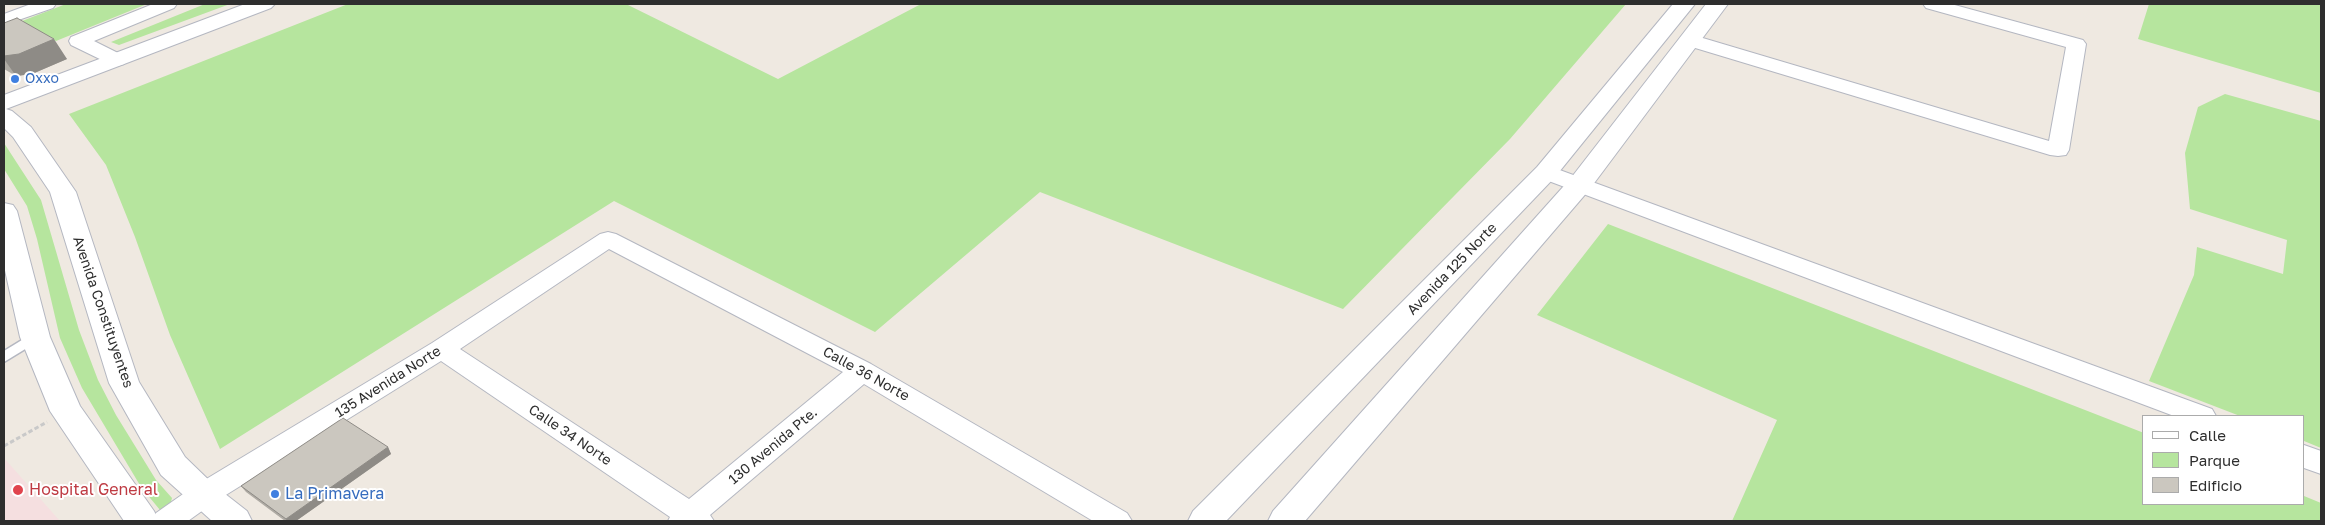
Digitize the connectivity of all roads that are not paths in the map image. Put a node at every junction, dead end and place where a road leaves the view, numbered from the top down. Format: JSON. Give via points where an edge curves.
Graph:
{"nodes":[{"id":1,"x":47,"y":4,"type":"edge"},
{"id":2,"x":168,"y":4,"type":"edge"},
{"id":3,"x":264,"y":4,"type":"edge"},
{"id":4,"x":1684,"y":4,"type":"edge"},
{"id":5,"x":1718,"y":4,"type":"edge"},
{"id":6,"x":1932,"y":4,"type":"edge"},
{"id":7,"x":4,"y":20,"type":"edge"},
{"id":8,"x":1689,"y":40,"type":"junction"},
{"id":9,"x":117,"y":60,"type":"junction"},
{"id":10,"x":4,"y":103,"type":"edge"},
{"id":11,"x":4,"y":116,"type":"edge"},
{"id":12,"x":1546,"y":172,"type":"junction"},
{"id":13,"x":1580,"y":184,"type":"junction"},
{"id":14,"x":4,"y":211,"type":"edge"},
{"id":15,"x":608,"y":239,"type":"joint"},
{"id":16,"x":35,"y":338,"type":"junction"},
{"id":17,"x":442,"y":349,"type":"junction"},
{"id":18,"x":4,"y":357,"type":"edge"},
{"id":19,"x":862,"y":371,"type":"junction"},
{"id":20,"x":2199,"y":415,"type":"edge"},
{"id":21,"x":2305,"y":456,"type":"edge"},
{"id":22,"x":2321,"y":463,"type":"edge"},
{"id":23,"x":203,"y":495,"type":"junction"},
{"id":24,"x":691,"y":519,"type":"edge"},
{"id":25,"x":142,"y":521,"type":"edge"},
{"id":26,"x":166,"y":521,"type":"edge"},
{"id":27,"x":235,"y":521,"type":"edge"},
{"id":28,"x":1117,"y":521,"type":"edge"},
{"id":29,"x":1205,"y":521,"type":"edge"},
{"id":30,"x":1285,"y":521,"type":"edge"}],
"edges":[{"from":1,"to":7,"type":"street"},
{"from":2,"to":9,"type":"street","via":[[78,41]]},
{"from":3,"to":9,"type":"main road"},
{"from":4,"to":12,"type":"main road","name":"Avenida 125 Norte"},
{"from":5,"to":8,"type":"main road"},
{"from":6,"to":8,"type":"street","via":[[2076,44],[2058,150]]},
{"from":8,"to":13,"type":"main road"},
{"from":9,"to":10,"type":"main road"},
{"from":11,"to":23,"type":"main road","name":"Avenida Constituyentes","via":[[22,132],[62,192],[124,382],[173,466]]},
{"from":12,"to":13,"type":"street"},
{"from":12,"to":29,"type":"main road","name":"Avenida 125 Norte"},
{"from":13,"to":20,"type":"street"},
{"from":13,"to":30,"type":"main road"},
{"from":14,"to":16,"type":"main road"},
{"from":15,"to":17,"type":"street","name":"135 Avenida Norte"},
{"from":15,"to":19,"type":"street","name":"Calle 36 Norte"},
{"from":16,"to":18,"type":"lane"},
{"from":16,"to":25,"type":"main road","via":[[66,411]]},
{"from":17,"to":23,"type":"street","name":"135 Avenida Norte"},
{"from":17,"to":24,"type":"street","name":"Calle 34 Norte"},
{"from":19,"to":24,"type":"street","name":"130 Avenida Pte."},
{"from":19,"to":28,"type":"street","name":"Calle 36 Norte"},
{"from":21,"to":22,"type":"street"},
{"from":23,"to":26,"type":"street","name":"135 Avenida Norte"},
{"from":23,"to":27,"type":"main road","name":"Avenida Constituyentes"}]}
